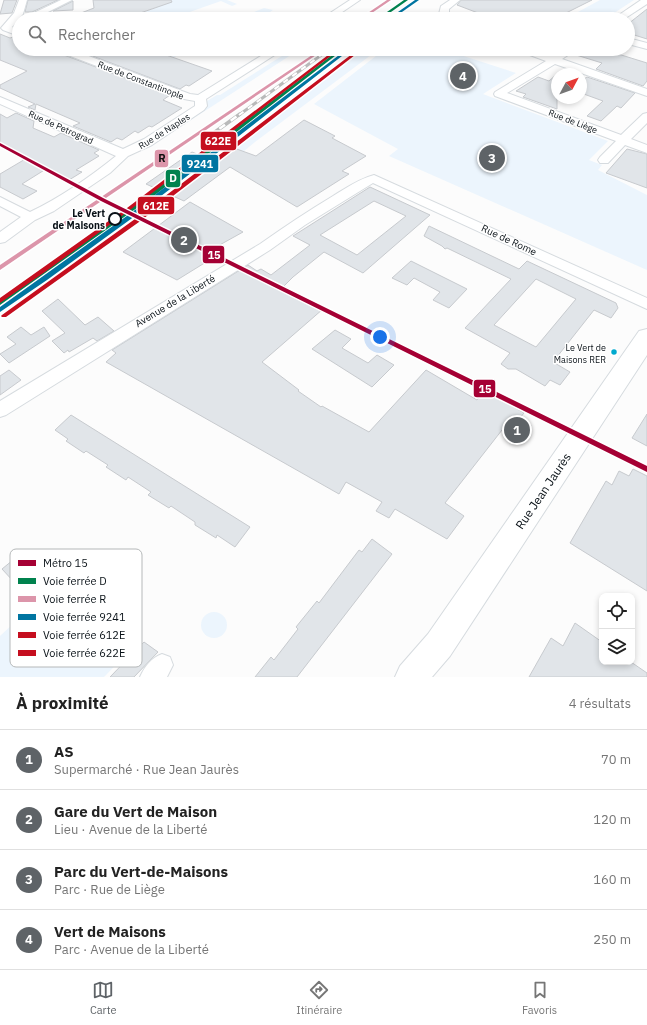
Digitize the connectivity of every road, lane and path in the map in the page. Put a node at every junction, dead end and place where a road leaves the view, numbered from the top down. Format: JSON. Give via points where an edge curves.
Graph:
{"nodes":[{"id":1,"x":23,"y":0,"type":"edge"},
{"id":2,"x":68,"y":0,"type":"edge"},
{"id":3,"x":356,"y":0,"type":"edge"},
{"id":4,"x":456,"y":0,"type":"edge"},
{"id":5,"x":644,"y":4,"type":"edge"},
{"id":6,"x":19,"y":12,"type":"edge"},
{"id":7,"x":41,"y":12,"type":"edge"},
{"id":8,"x":337,"y":12,"type":"edge"},
{"id":9,"x":444,"y":12,"type":"edge"},
{"id":10,"x":630,"y":12,"type":"edge"},
{"id":11,"x":12,"y":20,"type":"edge"},
{"id":12,"x":3,"y":29,"type":"edge"},
{"id":13,"x":635,"y":43,"type":"edge"},
{"id":14,"x":647,"y":46,"type":"edge"},
{"id":15,"x":80,"y":56,"type":"edge"},
{"id":16,"x":268,"y":56,"type":"edge"},
{"id":17,"x":541,"y":56,"type":"edge"},
{"id":18,"x":562,"y":56,"type":"edge"},
{"id":19,"x":554,"y":61,"type":"junction"},
{"id":20,"x":647,"y":93,"type":"edge"},
{"id":21,"x":200,"y":98,"type":"junction"},
{"id":22,"x":0,"y":100,"type":"edge"},
{"id":23,"x":647,"y":116,"type":"edge"},
{"id":24,"x":624,"y":141,"type":"junction"},
{"id":25,"x":647,"y":149,"type":"edge"},
{"id":26,"x":123,"y":154,"type":"junction"},
{"id":27,"x":604,"y":160,"type":"dead end"},
{"id":28,"x":370,"y":180,"type":"joint"},
{"id":29,"x":0,"y":201,"type":"edge"},
{"id":30,"x":30,"y":217,"type":"junction"},
{"id":31,"x":0,"y":239,"type":"edge"},
{"id":32,"x":647,"y":304,"type":"edge"},
{"id":33,"x":647,"y":337,"type":"edge"},
{"id":34,"x":0,"y":410,"type":"edge"},
{"id":35,"x":439,"y":644,"type":"junction"},
{"id":36,"x":411,"y":677,"type":"edge"},
{"id":37,"x":423,"y":677,"type":"edge"}],
"edges":[{"from":1,"to":6,"type":"street"},
{"from":2,"to":7,"type":"street"},
{"from":3,"to":8,"type":"street"},
{"from":4,"to":9,"type":"street","via":[[444,8]]},
{"from":5,"to":10,"type":"street"},
{"from":11,"to":12,"type":"street"},
{"from":13,"to":14,"type":"street"},
{"from":15,"to":21,"type":"street","name":"Rue de Constantinople","via":[[188,97]]},
{"from":16,"to":21,"type":"street"},
{"from":17,"to":19,"type":"street"},
{"from":18,"to":19,"type":"street"},
{"from":19,"to":20,"type":"street"},
{"from":19,"to":24,"type":"street","name":"Rue de Liège","via":[[499,94]]},
{"from":21,"to":26,"type":"street","name":"Rue de Naples","via":[[200,108],[143,145]]},
{"from":22,"to":26,"type":"street","name":"Rue de Petrograd"},
{"from":23,"to":24,"type":"street"},
{"from":24,"to":25,"type":"street","name":"Rue de Liège"},
{"from":24,"to":27,"type":"street"},
{"from":26,"to":30,"type":"street","name":"Rue de Naples","via":[[106,170],[49,208]]},
{"from":28,"to":32,"type":"street","name":"Rue de Rome","via":[[378,179]]},
{"from":28,"to":34,"type":"street","name":"Avenue de la Liberté"},
{"from":29,"to":30,"type":"street"},
{"from":30,"to":31,"type":"street","name":"Rue de Naples"},
{"from":33,"to":35,"type":"main road","name":"Rue Jean Jaurès"},
{"from":35,"to":36,"type":"main road","name":"Rue Jean Jaurès"},
{"from":35,"to":37,"type":"main road","name":"Rue Jean Jaurès"}]}
